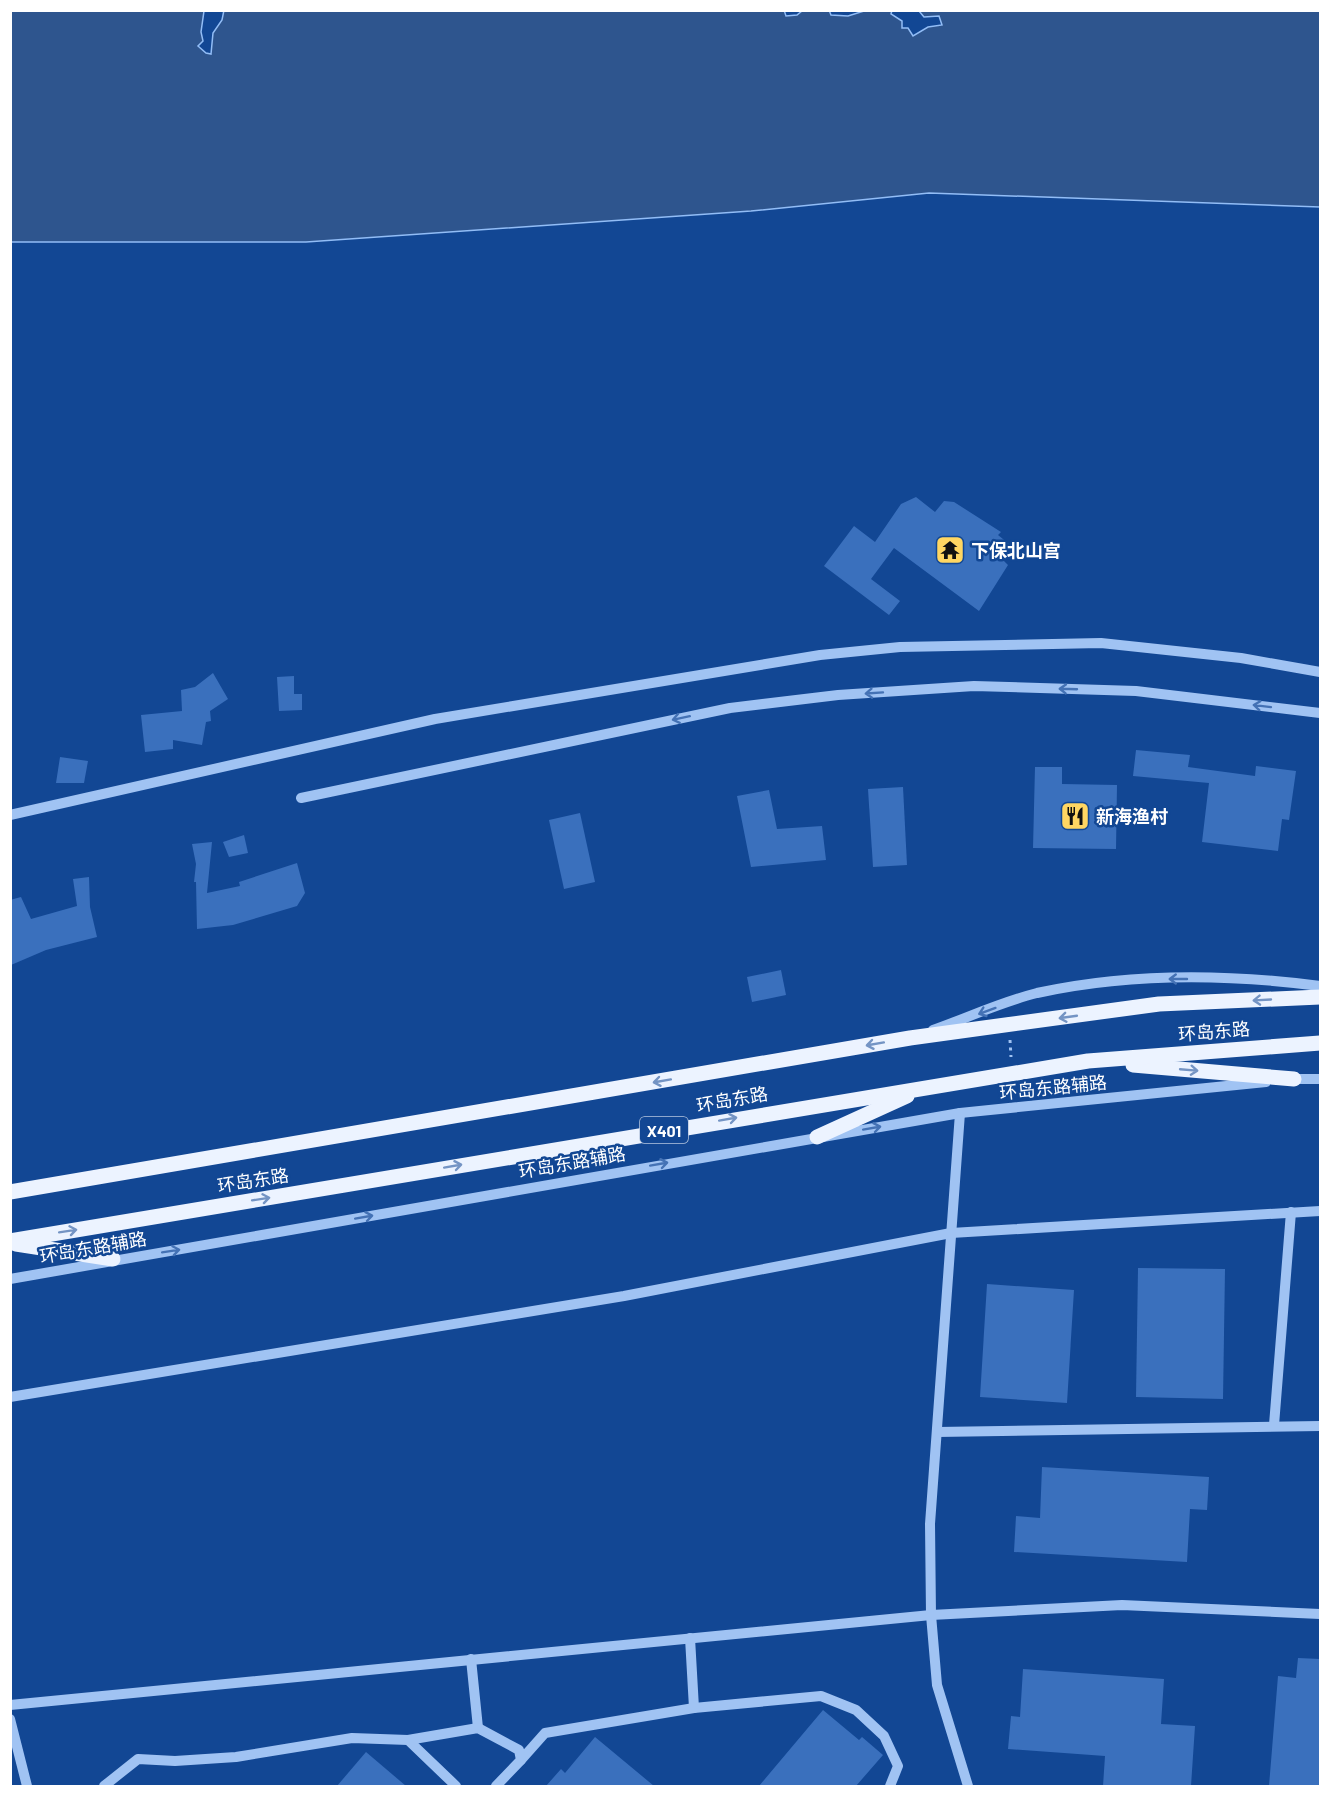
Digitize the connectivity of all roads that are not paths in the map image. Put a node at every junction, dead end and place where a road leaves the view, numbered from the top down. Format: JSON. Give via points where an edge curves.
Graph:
{"nodes":[{"id":1,"x":1320,"y":672,"type":"edge"},
{"id":2,"x":1320,"y":713,"type":"edge"},
{"id":3,"x":301,"y":798,"type":"dead end"},
{"id":4,"x":10,"y":814,"type":"edge"},
{"id":5,"x":1320,"y":986,"type":"edge"},
{"id":6,"x":1320,"y":997,"type":"edge"},
{"id":7,"x":910,"y":1038,"type":"junction"},
{"id":8,"x":1320,"y":1042,"type":"edge"},
{"id":9,"x":1088,"y":1061,"type":"junction"},
{"id":10,"x":1294,"y":1079,"type":"junction"},
{"id":11,"x":1320,"y":1079,"type":"edge"},
{"id":12,"x":925,"y":1087,"type":"junction"},
{"id":13,"x":960,"y":1113,"type":"junction"},
{"id":14,"x":817,"y":1137,"type":"junction"},
{"id":15,"x":10,"y":1192,"type":"edge"},
{"id":16,"x":1320,"y":1211,"type":"edge"},
{"id":17,"x":1291,"y":1212,"type":"junction"},
{"id":18,"x":951,"y":1233,"type":"junction"},
{"id":19,"x":10,"y":1242,"type":"edge"},
{"id":20,"x":113,"y":1259,"type":"junction"},
{"id":21,"x":11,"y":1279,"type":"edge"},
{"id":22,"x":10,"y":1397,"type":"edge"},
{"id":23,"x":1274,"y":1425,"type":"junction"},
{"id":24,"x":1320,"y":1426,"type":"edge"},
{"id":25,"x":937,"y":1432,"type":"junction"},
{"id":26,"x":1320,"y":1614,"type":"edge"},
{"id":27,"x":931,"y":1615,"type":"junction"},
{"id":28,"x":690,"y":1638,"type":"junction"},
{"id":29,"x":471,"y":1659,"type":"junction"},
{"id":30,"x":10,"y":1705,"type":"edge"},
{"id":31,"x":694,"y":1708,"type":"junction"},
{"id":32,"x":10,"y":1719,"type":"edge"},
{"id":33,"x":478,"y":1728,"type":"junction"},
{"id":34,"x":408,"y":1740,"type":"junction"},
{"id":35,"x":521,"y":1760,"type":"junction"},
{"id":36,"x":27,"y":1786,"type":"edge"},
{"id":37,"x":104,"y":1786,"type":"edge"},
{"id":38,"x":456,"y":1786,"type":"edge"},
{"id":39,"x":496,"y":1786,"type":"edge"},
{"id":40,"x":890,"y":1786,"type":"edge"},
{"id":41,"x":968,"y":1786,"type":"edge"}],
"edges":[{"from":1,"to":4,"type":"street","via":[[1241,658],[1101,643],[900,647],[820,655],[435,719]]},
{"from":2,"to":3,"type":"street","one_way":true,"via":[[1136,691],[974,686],[838,695],[730,708]]},
{"from":5,"to":7,"type":"street","one_way":true,"via":[[1174,978],[1084,984],[1034,994]]},
{"from":6,"to":7,"type":"main road","name":"环岛东路","one_way":true,"via":[[1159,1004]]},
{"from":7,"to":15,"type":"main road","name":"环岛东路","one_way":true},
{"from":8,"to":9,"type":"main road","name":"环岛东路","number":"X401"},
{"from":9,"to":10,"type":"main road","one_way":true},
{"from":9,"to":12,"type":"main road","name":"环岛东路","number":"X401"},
{"from":10,"to":11,"type":"street","name":"环岛东路辅路"},
{"from":10,"to":13,"type":"street","name":"环岛东路辅路"},
{"from":12,"to":14,"type":"main road"},
{"from":19,"to":12,"type":"main road","name":"环岛东路","number":"X401","one_way":true},
{"from":14,"to":13,"type":"street","name":"环岛东路辅路","one_way":true},
{"from":13,"to":18,"type":"street"},
{"from":20,"to":14,"type":"street","name":"环岛东路辅路","one_way":true,"via":[[232,1242]]},
{"from":16,"to":17,"type":"street"},
{"from":17,"to":18,"type":"street"},
{"from":17,"to":23,"type":"street"},
{"from":18,"to":22,"type":"street","via":[[624,1296]]},
{"from":18,"to":25,"type":"street"},
{"from":19,"to":20,"type":"main road"},
{"from":20,"to":21,"type":"street","name":"环岛东路辅路"},
{"from":23,"to":24,"type":"street"},
{"from":23,"to":25,"type":"street"},
{"from":25,"to":27,"type":"street","via":[[930,1524]]},
{"from":26,"to":27,"type":"street","via":[[1122,1605]]},
{"from":27,"to":28,"type":"street"},
{"from":27,"to":41,"type":"street","via":[[937,1684]]},
{"from":28,"to":29,"type":"street"},
{"from":28,"to":31,"type":"street"},
{"from":29,"to":30,"type":"street"},
{"from":29,"to":33,"type":"street"},
{"from":31,"to":35,"type":"street","via":[[545,1733]]},
{"from":31,"to":40,"type":"street","via":[[821,1696],[855,1710],[884,1736],[898,1766]]},
{"from":32,"to":36,"type":"street"},
{"from":33,"to":34,"type":"street"},
{"from":33,"to":35,"type":"street","via":[[519,1750]]},
{"from":34,"to":37,"type":"street","via":[[352,1738],[236,1757],[138,1759]]},
{"from":34,"to":38,"type":"street"},
{"from":35,"to":39,"type":"street"}]}
